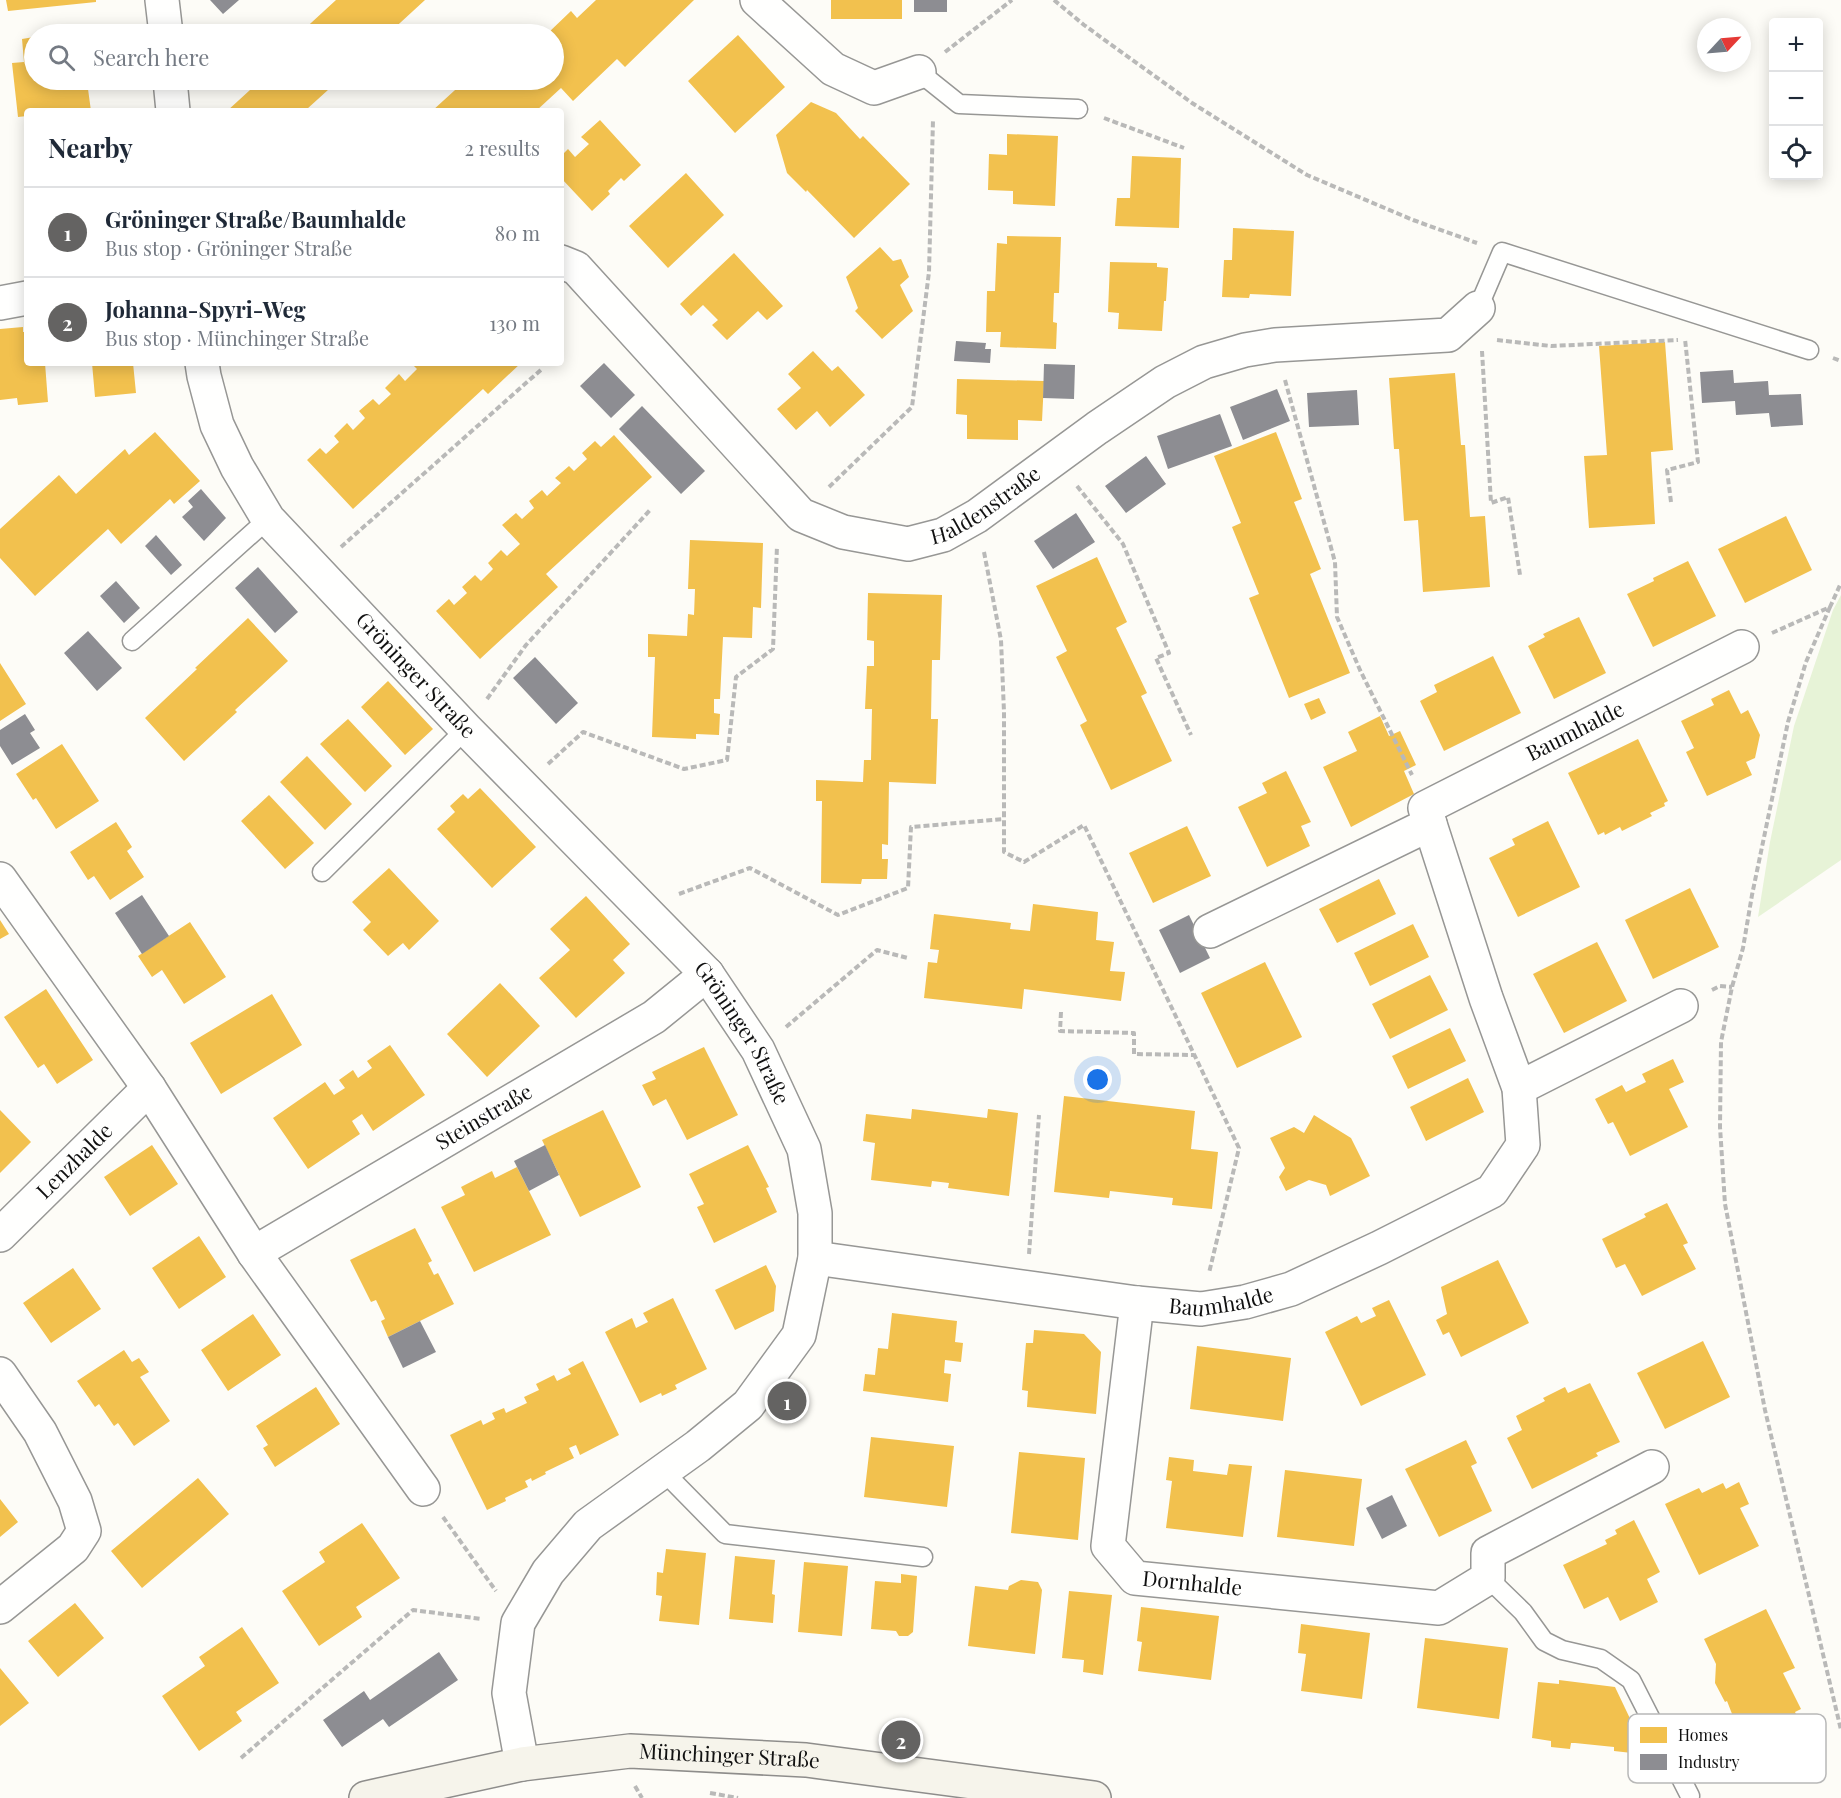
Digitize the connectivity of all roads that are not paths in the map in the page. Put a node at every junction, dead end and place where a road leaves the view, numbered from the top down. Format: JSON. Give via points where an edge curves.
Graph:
{"nodes":[{"id":1,"x":162,"y":0,"type":"edge"},
{"id":2,"x":757,"y":0,"type":"edge"},
{"id":3,"x":165,"y":24,"type":"edge"},
{"id":4,"x":919,"y":72,"type":"joint"},
{"id":5,"x":171,"y":90,"type":"edge"},
{"id":6,"x":173,"y":108,"type":"edge"},
{"id":7,"x":1078,"y":109,"type":"road end"},
{"id":8,"x":564,"y":263,"type":"edge"},
{"id":9,"x":24,"y":299,"type":"edge"},
{"id":10,"x":0,"y":303,"type":"edge"},
{"id":11,"x":1479,"y":324,"type":"joint"},
{"id":12,"x":1809,"y":350,"type":"dead end"},
{"id":13,"x":202,"y":366,"type":"edge"},
{"id":14,"x":268,"y":519,"type":"junction"},
{"id":15,"x":132,"y":641,"type":"dead end"},
{"id":16,"x":1742,"y":648,"type":"road end"},
{"id":17,"x":466,"y":729,"type":"junction"},
{"id":18,"x":1427,"y":816,"type":"junction"},
{"id":19,"x":322,"y":872,"type":"dead end"},
{"id":20,"x":0,"y":879,"type":"edge"},
{"id":21,"x":1210,"y":931,"type":"dead end"},
{"id":22,"x":707,"y":974,"type":"junction"},
{"id":23,"x":1681,"y":1006,"type":"dead end"},
{"id":24,"x":148,"y":1088,"type":"junction"},
{"id":25,"x":1519,"y":1088,"type":"junction"},
{"id":26,"x":0,"y":1235,"type":"edge"},
{"id":27,"x":254,"y":1252,"type":"junction"},
{"id":28,"x":815,"y":1258,"type":"junction"},
{"id":29,"x":1137,"y":1303,"type":"junction"},
{"id":30,"x":0,"y":1374,"type":"edge"},
{"id":31,"x":1652,"y":1467,"type":"dead end"},
{"id":32,"x":664,"y":1472,"type":"junction"},
{"id":33,"x":423,"y":1489,"type":"road end"},
{"id":34,"x":923,"y":1557,"type":"dead end"},
{"id":35,"x":1488,"y":1578,"type":"junction"},
{"id":36,"x":0,"y":1607,"type":"edge"},
{"id":37,"x":1648,"y":1714,"type":"edge"},
{"id":38,"x":522,"y":1764,"type":"junction"},
{"id":39,"x":1683,"y":1783,"type":"edge"},
{"id":40,"x":1690,"y":1796,"type":"dead end"},
{"id":41,"x":366,"y":1798,"type":"edge"},
{"id":42,"x":1094,"y":1798,"type":"edge"}],
"edges":[{"from":1,"to":3,"type":"street"},
{"from":2,"to":4,"type":"street","via":[[833,69],[874,88]]},
{"from":4,"to":7,"type":"lane","via":[[959,104]]},
{"from":5,"to":6,"type":"street"},
{"from":8,"to":11,"type":"street","name":"Haldenstraße","via":[[576,268],[801,515],[843,532],[908,544],[943,535],[977,516],[1165,382],[1204,362],[1275,345],[1448,335]]},
{"from":9,"to":10,"type":"street"},
{"from":11,"to":12,"type":"lane","via":[[1502,252]]},
{"from":13,"to":14,"type":"street","name":"Gröninger Straße","via":[[217,425]]},
{"from":14,"to":15,"type":"lane"},
{"from":14,"to":17,"type":"street","name":"Gröninger Straße"},
{"from":16,"to":18,"type":"street","name":"Baumhalde"},
{"from":17,"to":19,"type":"lane"},
{"from":17,"to":22,"type":"street","name":"Gröninger Straße"},
{"from":18,"to":21,"type":"street","name":"Baumhalde"},
{"from":18,"to":25,"type":"street","name":"Baumhalde"},
{"from":20,"to":24,"type":"street"},
{"from":22,"to":27,"type":"street","name":"Steinstraße","via":[[654,1017]]},
{"from":22,"to":28,"type":"street","name":"Gröninger Straße","via":[[758,1050],[804,1149],[815,1213]]},
{"from":23,"to":25,"type":"street"},
{"from":24,"to":26,"type":"street","name":"Lenzhalde"},
{"from":24,"to":27,"type":"street"},
{"from":25,"to":29,"type":"street","name":"Baumhalde","via":[[1523,1145],[1492,1191],[1291,1289],[1201,1309]]},
{"from":27,"to":33,"type":"street"},
{"from":28,"to":29,"type":"street","name":"Baumhalde"},
{"from":28,"to":32,"type":"street","name":"Gröninger Straße","via":[[799,1335],[748,1405]]},
{"from":29,"to":35,"type":"street","name":"Dornhalde","via":[[1108,1546],[1135,1578],[1439,1608]]},
{"from":30,"to":36,"type":"street","via":[[40,1432],[75,1501],[84,1531],[72,1548]]},
{"from":31,"to":35,"type":"street","via":[[1488,1553]]},
{"from":32,"to":34,"type":"lane","via":[[725,1533]]},
{"from":32,"to":38,"type":"street","name":"Gröninger Straße","via":[[588,1525],[549,1572],[518,1623],[509,1693]]},
{"from":35,"to":37,"type":"lane","via":[[1523,1612],[1544,1641],[1562,1650],[1601,1659],[1631,1680]]},
{"from":38,"to":41,"type":"main road","name":"Münchinger Straße"},
{"from":38,"to":42,"type":"main road","name":"Münchinger Straße","via":[[630,1751],[806,1760]]},
{"from":39,"to":40,"type":"lane"}]}
